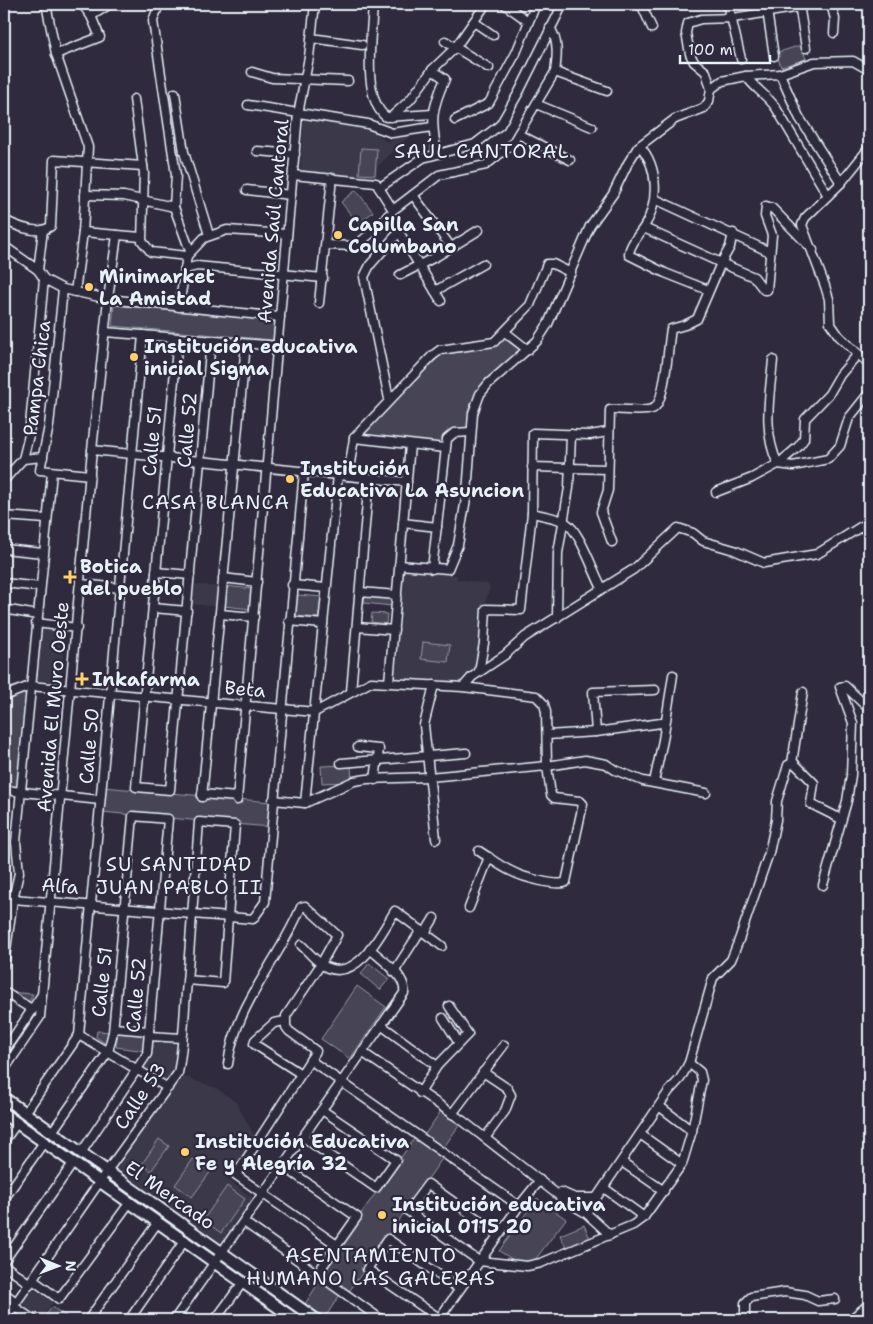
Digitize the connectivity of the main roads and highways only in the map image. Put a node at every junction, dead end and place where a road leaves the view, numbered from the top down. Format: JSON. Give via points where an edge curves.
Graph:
{"nodes":[{"id":1,"x":4,"y":1098,"type":"edge"},
{"id":2,"x":4,"y":1114,"type":"edge"},
{"id":3,"x":219,"y":1257,"type":"junction"},
{"id":4,"x":313,"y":1319,"type":"edge"},
{"id":5,"x":296,"y":1320,"type":"edge"}],
"edges":[{"from":1,"to":3,"type":"main road","name":"El Mercado","via":[[107,1171]]},
{"from":2,"to":3,"type":"main road","name":"El Mercado","via":[[185,1240]]},
{"from":3,"to":4,"type":"main road","name":"El Mercado"},
{"from":3,"to":5,"type":"main road","name":"El Mercado","via":[[243,1282]]}]}
